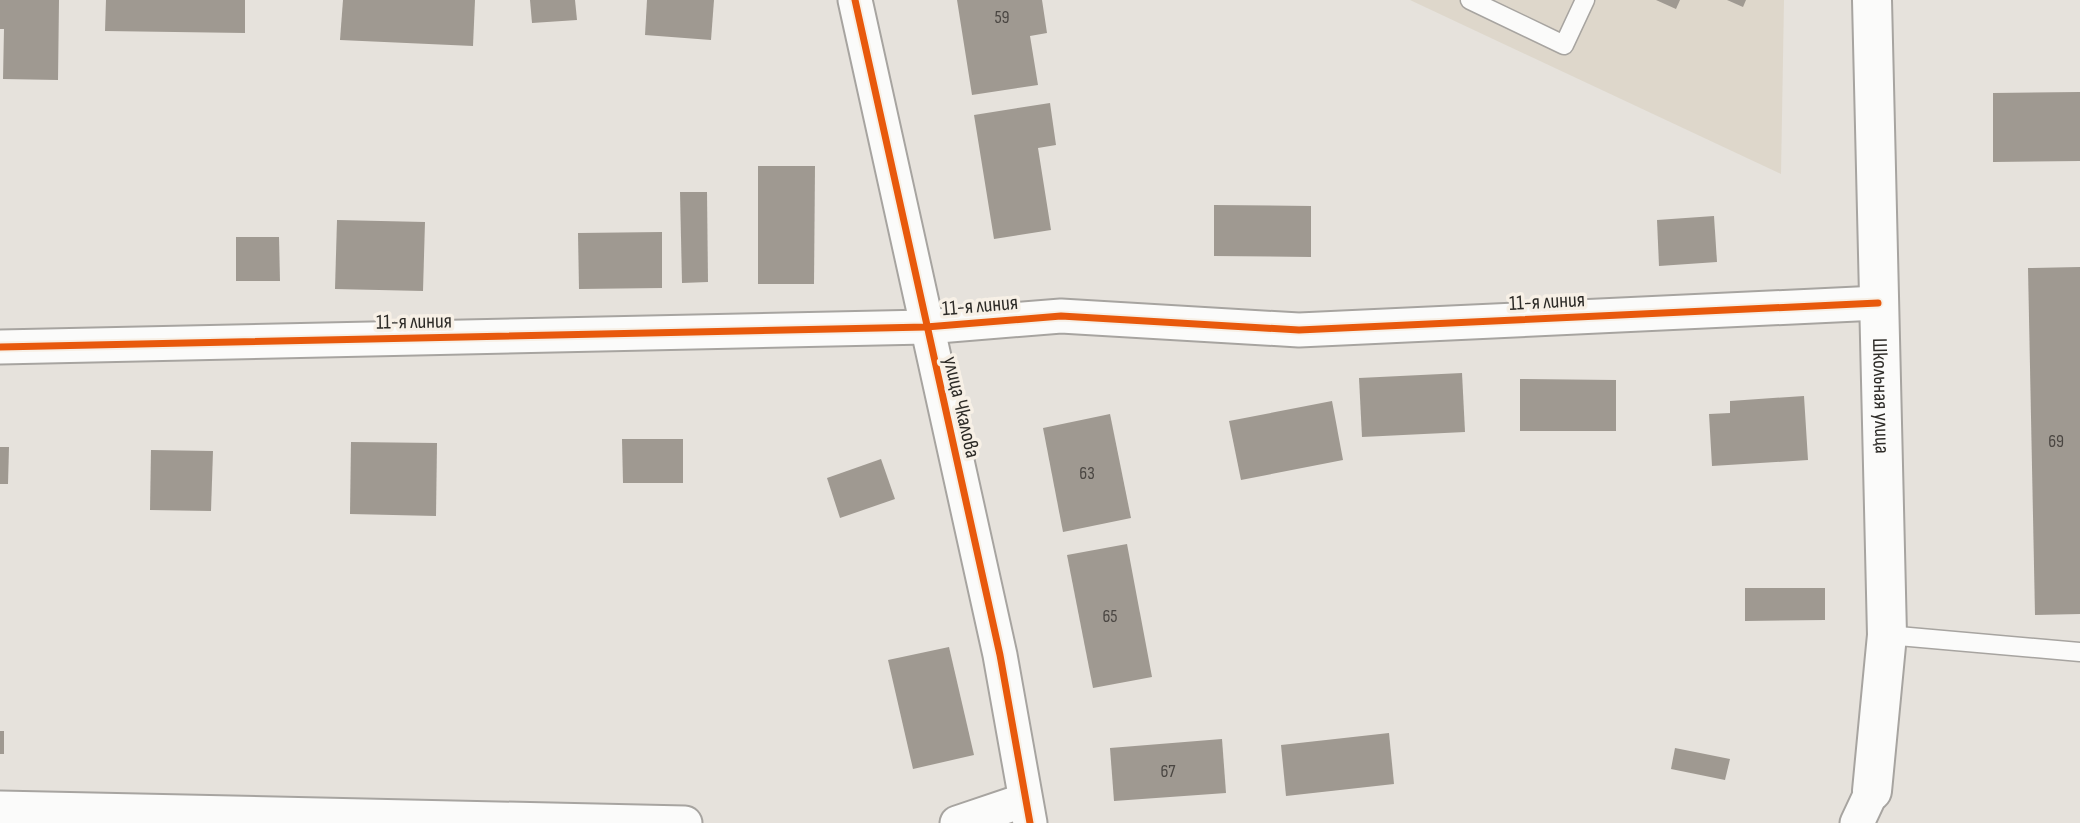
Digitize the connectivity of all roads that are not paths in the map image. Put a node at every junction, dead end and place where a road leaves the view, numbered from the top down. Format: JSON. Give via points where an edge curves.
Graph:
{"nodes":[{"id":1,"x":855,"y":0,"type":"edge"},
{"id":2,"x":1470,"y":0,"type":"edge"},
{"id":3,"x":1585,"y":0,"type":"edge"},
{"id":4,"x":1872,"y":0,"type":"edge"},
{"id":5,"x":1878,"y":303,"type":"junction"},
{"id":6,"x":926,"y":327,"type":"junction"},
{"id":7,"x":0,"y":347,"type":"edge"},
{"id":8,"x":1887,"y":635,"type":"junction"},
{"id":9,"x":2080,"y":652,"type":"edge"},
{"id":10,"x":1865,"y":807,"type":"edge"},
{"id":11,"x":0,"y":808,"type":"edge"},
{"id":12,"x":1028,"y":811,"type":"edge"},
{"id":13,"x":685,"y":823,"type":"edge"},
{"id":14,"x":957,"y":823,"type":"edge"}],
"edges":[{"from":1,"to":6,"type":"street","name":"улица Чкалова"},
{"from":2,"to":3,"type":"lane","via":[[1563,45]]},
{"from":4,"to":5,"type":"street","name":"Школьная улица"},
{"from":5,"to":6,"type":"street","name":"11-я линия","via":[[1299,330],[1061,316]]},
{"from":5,"to":8,"type":"street","name":"Школьная улица"},
{"from":6,"to":7,"type":"street","name":"11-я линия"},
{"from":6,"to":12,"type":"street","name":"улица Чкалова","via":[[1000,655]]},
{"from":8,"to":9,"type":"lane"},
{"from":8,"to":10,"type":"street","name":"Школьная улица"},
{"from":11,"to":13,"type":"street"},
{"from":12,"to":14,"type":"street"}]}
